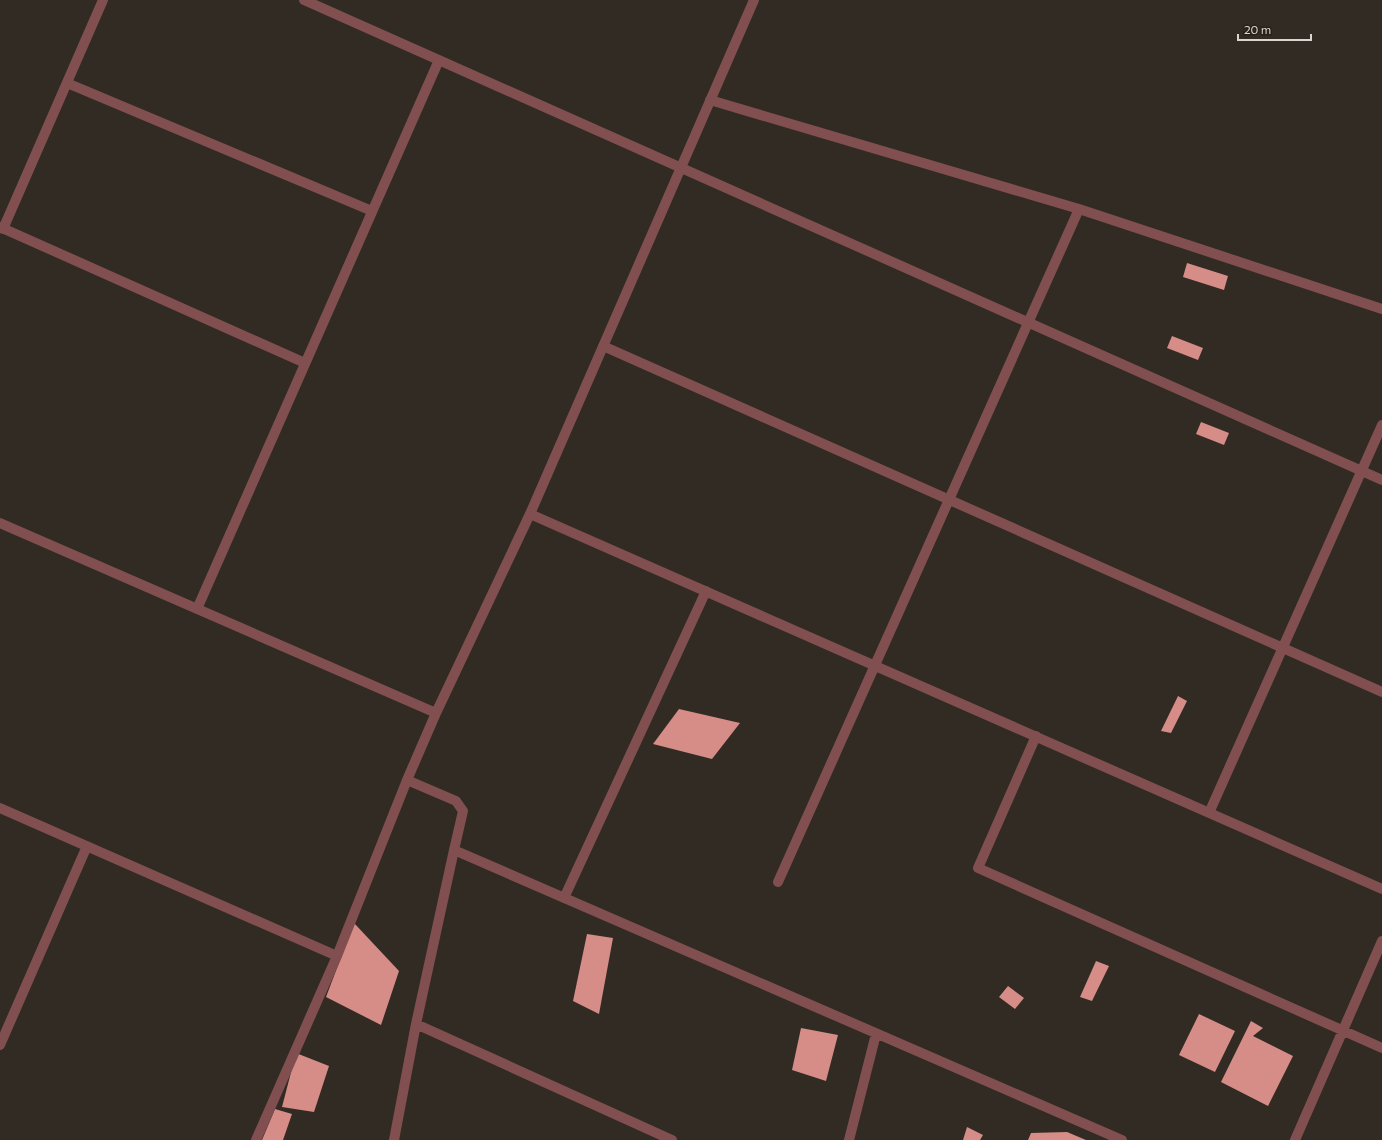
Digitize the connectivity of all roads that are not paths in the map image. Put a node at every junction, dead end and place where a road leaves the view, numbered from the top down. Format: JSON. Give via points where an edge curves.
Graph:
{"nodes":[{"id":1,"x":103,"y":0,"type":"edge"},
{"id":2,"x":304,"y":0,"type":"edge"},
{"id":3,"x":754,"y":0,"type":"edge"},
{"id":4,"x":439,"y":60,"type":"junction"},
{"id":5,"x":67,"y":82,"type":"junction"},
{"id":6,"x":710,"y":100,"type":"junction"},
{"id":7,"x":681,"y":168,"type":"junction"},
{"id":8,"x":1079,"y":209,"type":"junction"},
{"id":9,"x":372,"y":211,"type":"junction"},
{"id":10,"x":1,"y":228,"type":"edge"},
{"id":11,"x":1382,"y":309,"type":"edge"},
{"id":12,"x":1028,"y":323,"type":"junction"},
{"id":13,"x":603,"y":346,"type":"junction"},
{"id":14,"x":305,"y":363,"type":"junction"},
{"id":15,"x":1382,"y":425,"type":"edge"},
{"id":16,"x":1361,"y":471,"type":"junction"},
{"id":17,"x":1382,"y":480,"type":"edge"},
{"id":18,"x":949,"y":500,"type":"junction"},
{"id":19,"x":530,"y":514,"type":"junction"},
{"id":20,"x":0,"y":523,"type":"edge"},
{"id":21,"x":706,"y":591,"type":"junction"},
{"id":22,"x":196,"y":609,"type":"junction"},
{"id":23,"x":1282,"y":648,"type":"junction"},
{"id":24,"x":875,"y":666,"type":"junction"},
{"id":25,"x":1382,"y":692,"type":"edge"},
{"id":26,"x":436,"y":713,"type":"junction"},
{"id":27,"x":1036,"y":736,"type":"junction"},
{"id":28,"x":407,"y":780,"type":"junction"},
{"id":29,"x":0,"y":808,"type":"edge"},
{"id":30,"x":1209,"y":813,"type":"junction"},
{"id":31,"x":87,"y":846,"type":"junction"},
{"id":32,"x":454,"y":850,"type":"junction"},
{"id":33,"x":778,"y":882,"type":"dead end"},
{"id":34,"x":1382,"y":889,"type":"edge"},
{"id":35,"x":564,"y":898,"type":"junction"},
{"id":36,"x":1382,"y":941,"type":"edge"},
{"id":37,"x":337,"y":956,"type":"junction"},
{"id":38,"x":416,"y":1024,"type":"junction"},
{"id":39,"x":1342,"y":1031,"type":"junction"},
{"id":40,"x":876,"y":1034,"type":"junction"},
{"id":41,"x":0,"y":1044,"type":"edge"},
{"id":42,"x":1382,"y":1048,"type":"edge"},
{"id":43,"x":256,"y":1140,"type":"edge"},
{"id":44,"x":394,"y":1140,"type":"edge"},
{"id":45,"x":672,"y":1140,"type":"edge"},
{"id":46,"x":849,"y":1140,"type":"edge"},
{"id":47,"x":1122,"y":1140,"type":"edge"},
{"id":48,"x":1295,"y":1140,"type":"edge"}],
"edges":[{"from":1,"to":5,"type":"street"},
{"from":2,"to":4,"type":"street"},
{"from":3,"to":6,"type":"street"},
{"from":4,"to":7,"type":"street"},
{"from":4,"to":9,"type":"street"},
{"from":5,"to":9,"type":"street"},
{"from":5,"to":10,"type":"street"},
{"from":6,"to":7,"type":"street"},
{"from":6,"to":8,"type":"street"},
{"from":7,"to":12,"type":"street"},
{"from":7,"to":13,"type":"street"},
{"from":8,"to":11,"type":"street"},
{"from":8,"to":12,"type":"street"},
{"from":9,"to":14,"type":"street"},
{"from":10,"to":14,"type":"street"},
{"from":12,"to":16,"type":"street"},
{"from":12,"to":18,"type":"street"},
{"from":13,"to":18,"type":"street"},
{"from":13,"to":19,"type":"street"},
{"from":14,"to":22,"type":"street"},
{"from":15,"to":16,"type":"street"},
{"from":16,"to":17,"type":"street"},
{"from":16,"to":23,"type":"street"},
{"from":18,"to":23,"type":"street"},
{"from":18,"to":24,"type":"street"},
{"from":19,"to":21,"type":"street"},
{"from":19,"to":26,"type":"street"},
{"from":20,"to":22,"type":"street"},
{"from":21,"to":24,"type":"street"},
{"from":21,"to":35,"type":"street"},
{"from":22,"to":26,"type":"street"},
{"from":23,"to":25,"type":"street"},
{"from":23,"to":30,"type":"street"},
{"from":24,"to":27,"type":"street"},
{"from":24,"to":33,"type":"street"},
{"from":26,"to":28,"type":"street"},
{"from":27,"to":30,"type":"street"},
{"from":27,"to":39,"type":"street","via":[[978,868]]},
{"from":28,"to":32,"type":"street","via":[[456,801],[460,806],[463,811]]},
{"from":28,"to":37,"type":"street"},
{"from":29,"to":31,"type":"street"},
{"from":30,"to":34,"type":"street"},
{"from":31,"to":37,"type":"street"},
{"from":31,"to":41,"type":"street"},
{"from":32,"to":35,"type":"street"},
{"from":32,"to":38,"type":"street"},
{"from":35,"to":40,"type":"street"},
{"from":36,"to":39,"type":"street"},
{"from":37,"to":43,"type":"street"},
{"from":38,"to":44,"type":"street"},
{"from":38,"to":45,"type":"street"},
{"from":39,"to":42,"type":"street"},
{"from":39,"to":48,"type":"street"},
{"from":40,"to":46,"type":"street"},
{"from":40,"to":47,"type":"street"}]}
